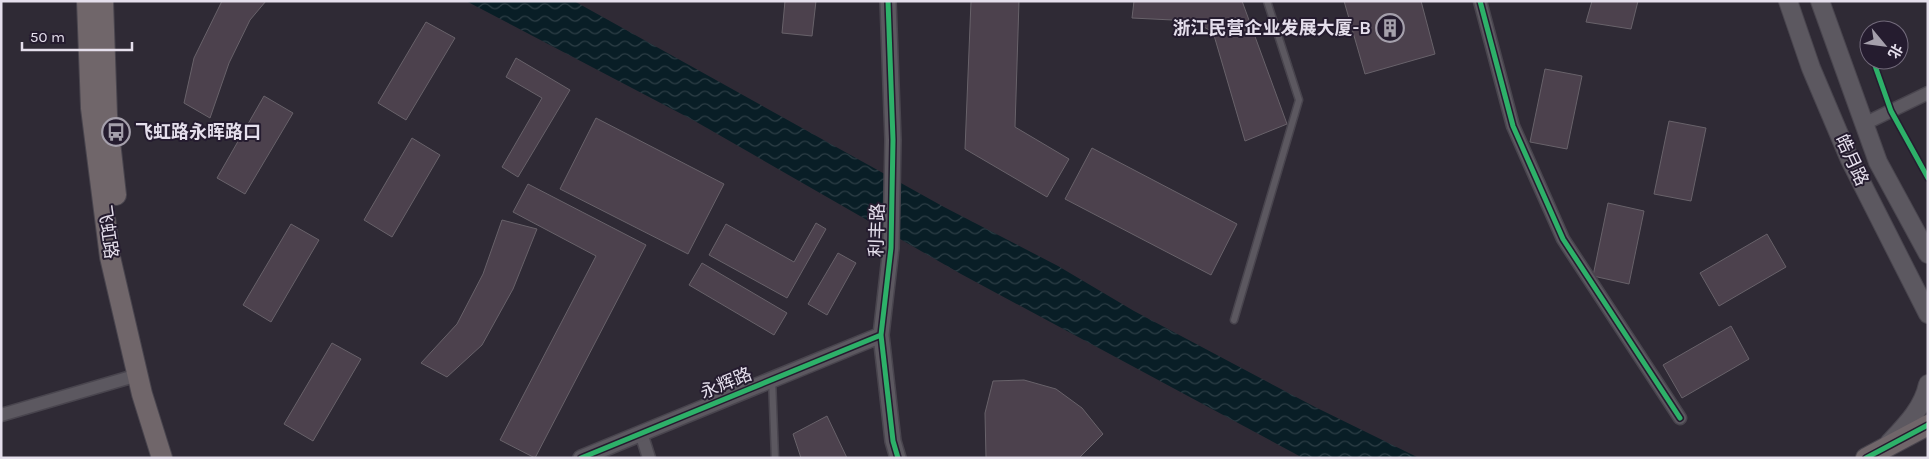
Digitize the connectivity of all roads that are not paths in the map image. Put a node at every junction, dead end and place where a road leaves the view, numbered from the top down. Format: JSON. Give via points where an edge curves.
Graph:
{"nodes":[{"id":1,"x":87,"y":1,"type":"edge"},
{"id":2,"x":103,"y":1,"type":"edge"},
{"id":3,"x":888,"y":1,"type":"edge"},
{"id":4,"x":1267,"y":1,"type":"edge"},
{"id":5,"x":1480,"y":1,"type":"edge"},
{"id":6,"x":1788,"y":1,"type":"edge"},
{"id":7,"x":1820,"y":1,"type":"edge"},
{"id":8,"x":1928,"y":93,"type":"edge"},
{"id":9,"x":1864,"y":124,"type":"junction"},
{"id":10,"x":1928,"y":254,"type":"edge"},
{"id":11,"x":1928,"y":315,"type":"edge"},
{"id":12,"x":1234,"y":320,"type":"dead end"},
{"id":13,"x":881,"y":335,"type":"junction"},
{"id":14,"x":138,"y":375,"type":"junction"},
{"id":15,"x":772,"y":380,"type":"junction"},
{"id":16,"x":1928,"y":384,"type":"edge"},
{"id":17,"x":1,"y":415,"type":"edge"},
{"id":18,"x":1680,"y":418,"type":"dead end"},
{"id":19,"x":1928,"y":425,"type":"edge"},
{"id":20,"x":641,"y":433,"type":"junction"},
{"id":21,"x":1886,"y":446,"type":"junction"},
{"id":22,"x":162,"y":458,"type":"edge"},
{"id":23,"x":174,"y":458,"type":"edge"},
{"id":24,"x":582,"y":458,"type":"edge"},
{"id":25,"x":649,"y":458,"type":"edge"},
{"id":26,"x":775,"y":458,"type":"edge"},
{"id":27,"x":898,"y":458,"type":"edge"},
{"id":28,"x":1866,"y":458,"type":"edge"}],
"edges":[{"from":1,"to":14,"type":"main road","name":"飞虹路","via":[[91,108],[110,257]]},
{"from":2,"to":23,"type":"main road","name":"飞虹路","via":[[107,115],[122,248]]},
{"from":3,"to":13,"type":"street","name":"利丰路","via":[[893,140],[891,248]]},
{"from":4,"to":12,"type":"lane","via":[[1299,100]]},
{"from":5,"to":18,"type":"street","via":[[1513,126],[1562,239]]},
{"from":6,"to":11,"type":"main road","name":"皓月路","via":[[1850,160]]},
{"from":7,"to":9,"type":"main road","name":"皓月路"},
{"from":8,"to":9,"type":"street"},
{"from":9,"to":10,"type":"main road","name":"皓月路","via":[[1878,162]]},
{"from":13,"to":15,"type":"street","name":"永辉路"},
{"from":13,"to":27,"type":"street","name":"利丰路","via":[[893,441]]},
{"from":14,"to":17,"type":"street"},
{"from":14,"to":22,"type":"main road","name":"飞虹路"},
{"from":15,"to":20,"type":"street","name":"永辉路"},
{"from":15,"to":26,"type":"lane"},
{"from":16,"to":21,"type":"main road","via":[[1926,396],[1910,421]]},
{"from":19,"to":21,"type":"main road"},
{"from":20,"to":24,"type":"street","name":"永辉路"},
{"from":20,"to":25,"type":"street"},
{"from":21,"to":28,"type":"main road"}]}
